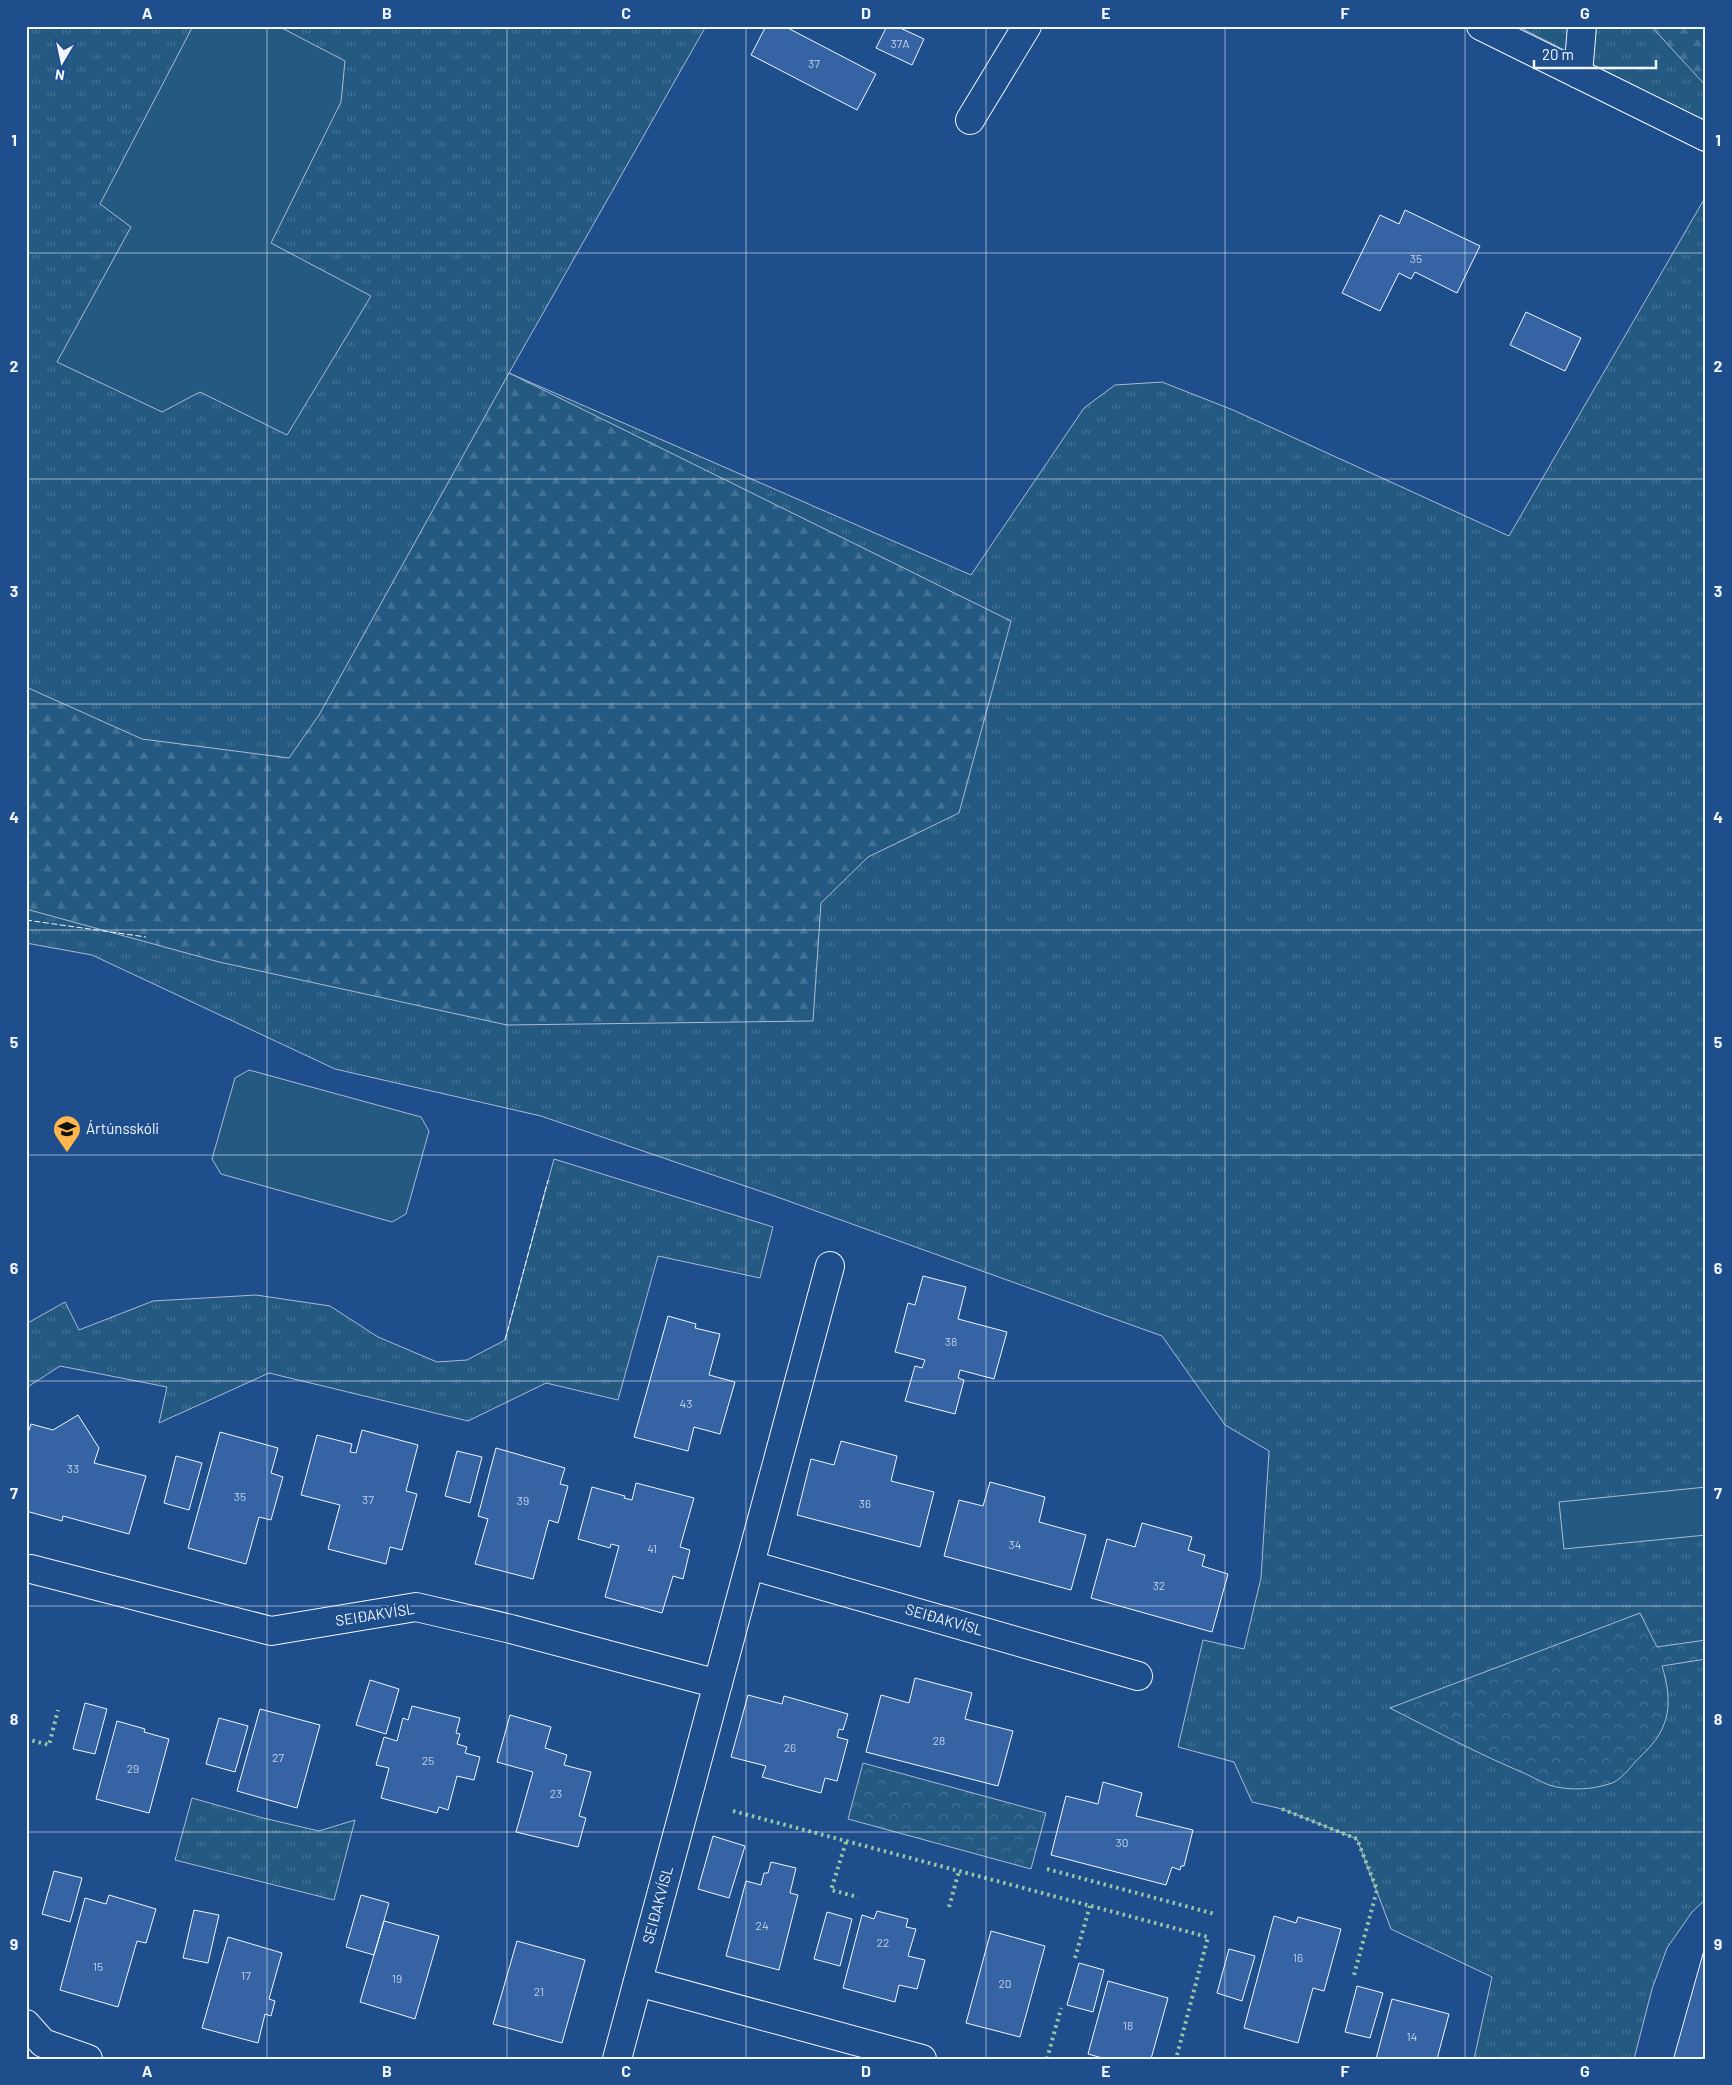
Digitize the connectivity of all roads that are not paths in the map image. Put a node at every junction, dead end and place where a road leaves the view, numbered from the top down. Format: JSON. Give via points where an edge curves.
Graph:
{"nodes":[{"id":1,"x":1027,"y":26,"type":"edge"},
{"id":2,"x":1481,"y":26,"type":"edge"},
{"id":3,"x":1582,"y":26,"type":"edge"},
{"id":4,"x":1578,"y":74,"type":"junction"},
{"id":5,"x":970,"y":120,"type":"dead end"},
{"id":6,"x":1706,"y":137,"type":"edge"},
{"id":7,"x":830,"y":1266,"type":"dead end"},
{"id":8,"x":750,"y":1565,"type":"junction"},
{"id":9,"x":30,"y":1569,"type":"dead end"},
{"id":10,"x":1138,"y":1676,"type":"dead end"},
{"id":11,"x":718,"y":1684,"type":"junction"},
{"id":12,"x":638,"y":1982,"type":"junction"},
{"id":13,"x":26,"y":2024,"type":"edge"},
{"id":14,"x":88,"y":2059,"type":"edge"},
{"id":15,"x":617,"y":2059,"type":"edge"},
{"id":16,"x":922,"y":2059,"type":"edge"}],
"edges":[{"from":1,"to":5,"type":"street"},
{"from":2,"to":4,"type":"street"},
{"from":3,"to":4,"type":"street"},
{"from":4,"to":6,"type":"street"},
{"from":7,"to":8,"type":"street","name":"SEIÐAKVÍSL"},
{"from":8,"to":10,"type":"street","name":"SEIÐAKVÍSL"},
{"from":8,"to":11,"type":"street","name":"SEIÐAKVÍSL"},
{"from":9,"to":11,"type":"street","name":"SEIÐAKVÍSL","via":[[271,1631],[416,1607]]},
{"from":11,"to":12,"type":"street","name":"SEIÐAKVÍSL"},
{"from":12,"to":15,"type":"street","name":"SEIÐAKVÍSL"},
{"from":12,"to":16,"type":"street"},
{"from":13,"to":14,"type":"street","via":[[43,2043]]}]}
